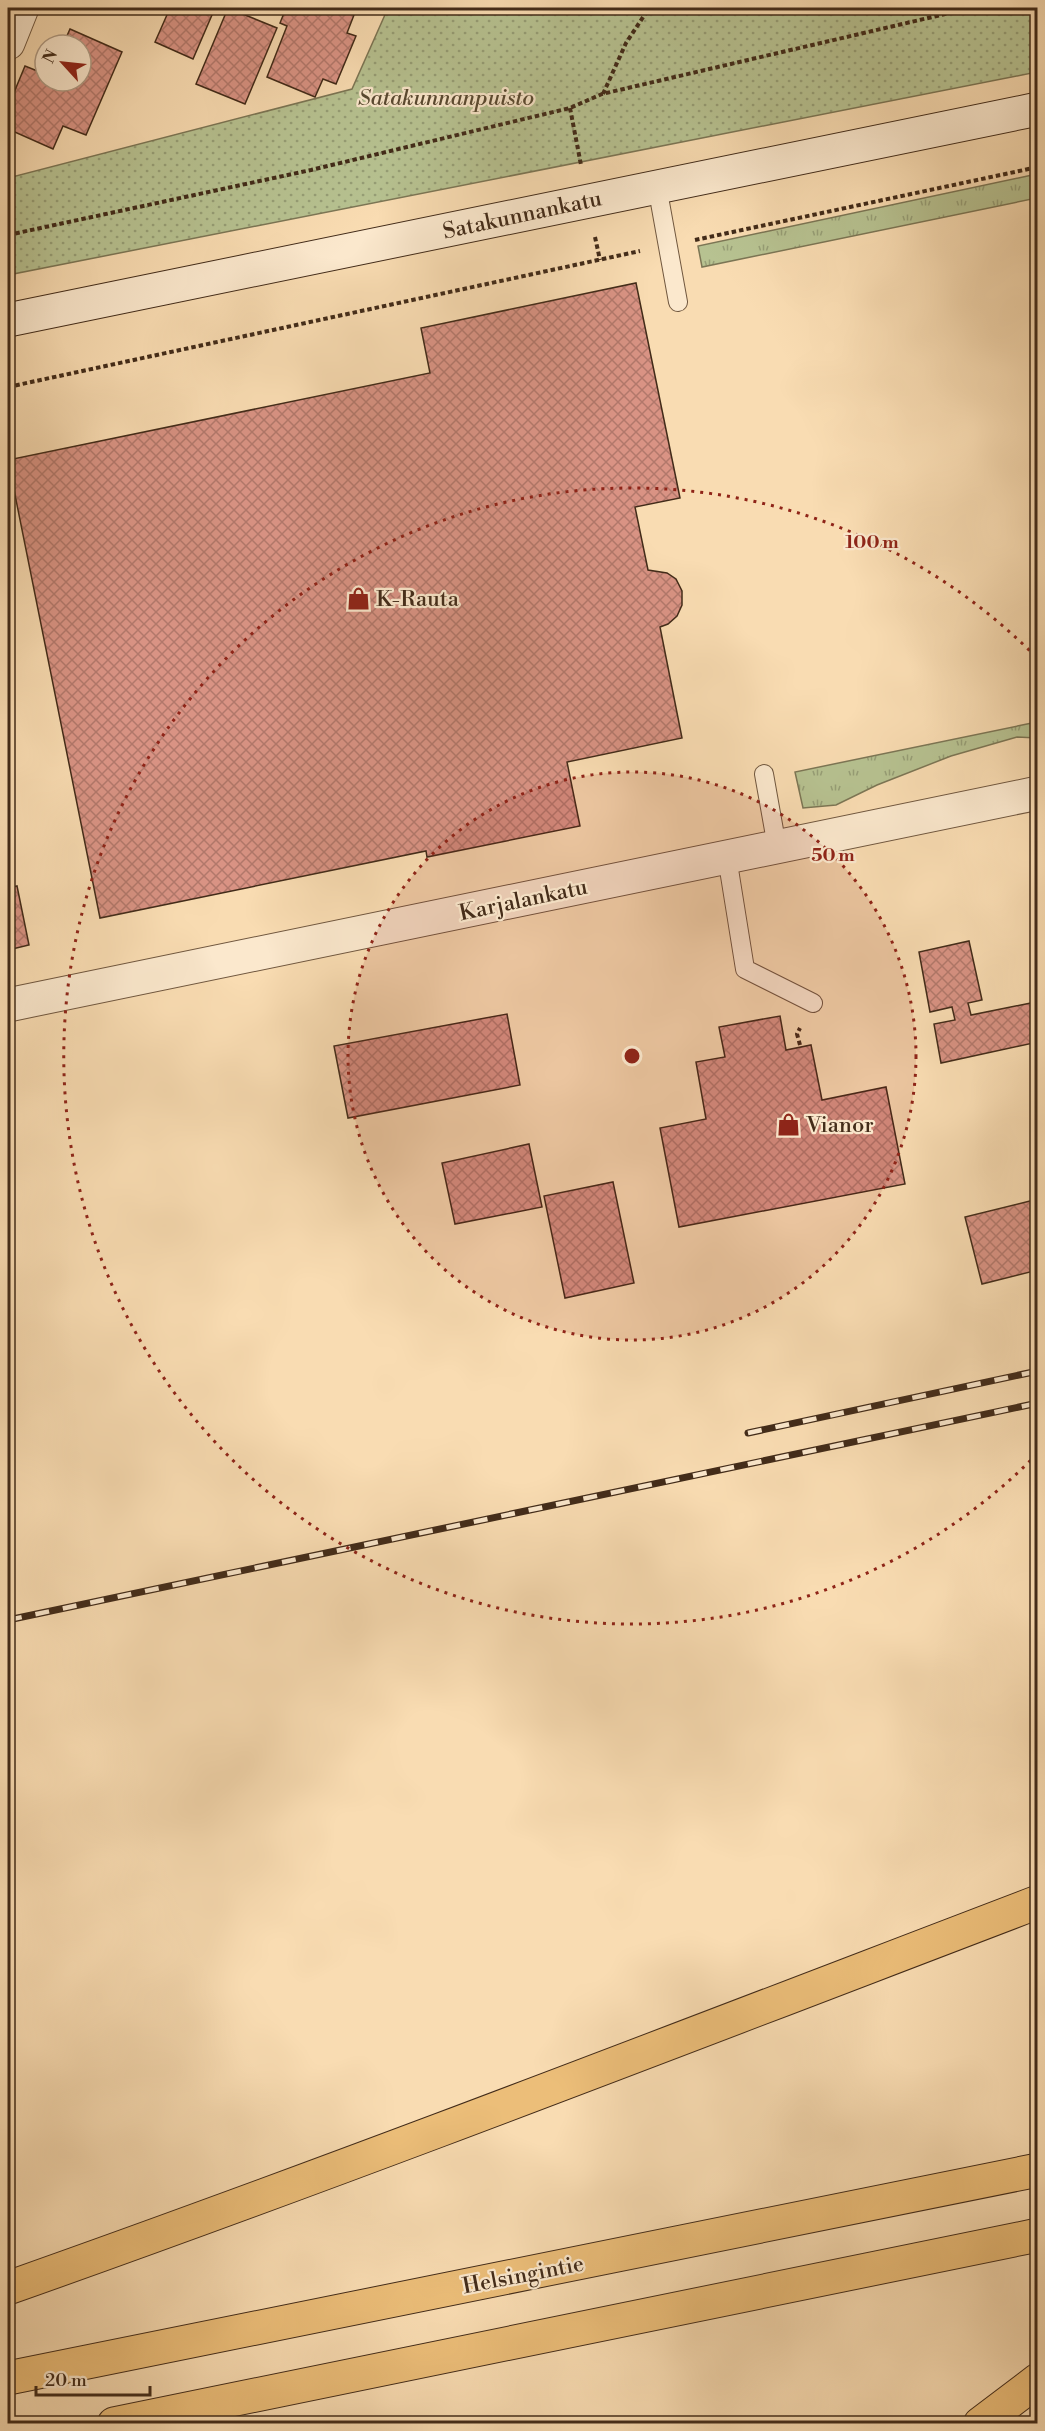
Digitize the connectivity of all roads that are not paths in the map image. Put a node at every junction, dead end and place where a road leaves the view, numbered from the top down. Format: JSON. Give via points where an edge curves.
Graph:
{"nodes":[{"id":1,"x":22,"y":8,"type":"edge"},
{"id":2,"x":8,"y":43,"type":"edge"},
{"id":3,"x":1038,"y":109,"type":"edge"},
{"id":4,"x":657,"y":186,"type":"junction"},
{"id":5,"x":678,"y":302,"type":"dead end"},
{"id":6,"x":8,"y":320,"type":"edge"},
{"id":7,"x":764,"y":774,"type":"dead end"},
{"id":8,"x":1038,"y":793,"type":"edge"},
{"id":9,"x":777,"y":846,"type":"junction"},
{"id":10,"x":727,"y":857,"type":"junction"},
{"id":11,"x":813,"y":1002,"type":"dead end"},
{"id":12,"x":8,"y":1005,"type":"edge"},
{"id":13,"x":1038,"y":1902,"type":"edge"},
{"id":14,"x":1038,"y":2170,"type":"edge"},
{"id":15,"x":1038,"y":2235,"type":"edge"},
{"id":16,"x":8,"y":2288,"type":"edge"},
{"id":17,"x":8,"y":2378,"type":"edge"},
{"id":18,"x":1038,"y":2380,"type":"edge"},
{"id":19,"x":114,"y":2424,"type":"edge"},
{"id":20,"x":980,"y":2424,"type":"edge"}],
"edges":[{"from":1,"to":2,"type":"street"},
{"from":3,"to":4,"type":"street","name":"Satakunnankatu"},
{"from":4,"to":5,"type":"lane"},
{"from":4,"to":6,"type":"street","name":"Satakunnankatu"},
{"from":7,"to":9,"type":"lane"},
{"from":8,"to":9,"type":"street","name":"Karjalankatu"},
{"from":9,"to":10,"type":"street","name":"Karjalankatu"},
{"from":10,"to":11,"type":"lane","via":[[745,969]]},
{"from":10,"to":12,"type":"street","name":"Karjalankatu"},
{"from":13,"to":16,"type":"highway","via":[[324,2174]]},
{"from":14,"to":17,"type":"highway","name":"Helsingintie"},
{"from":15,"to":19,"type":"highway"},
{"from":18,"to":20,"type":"highway"}]}
